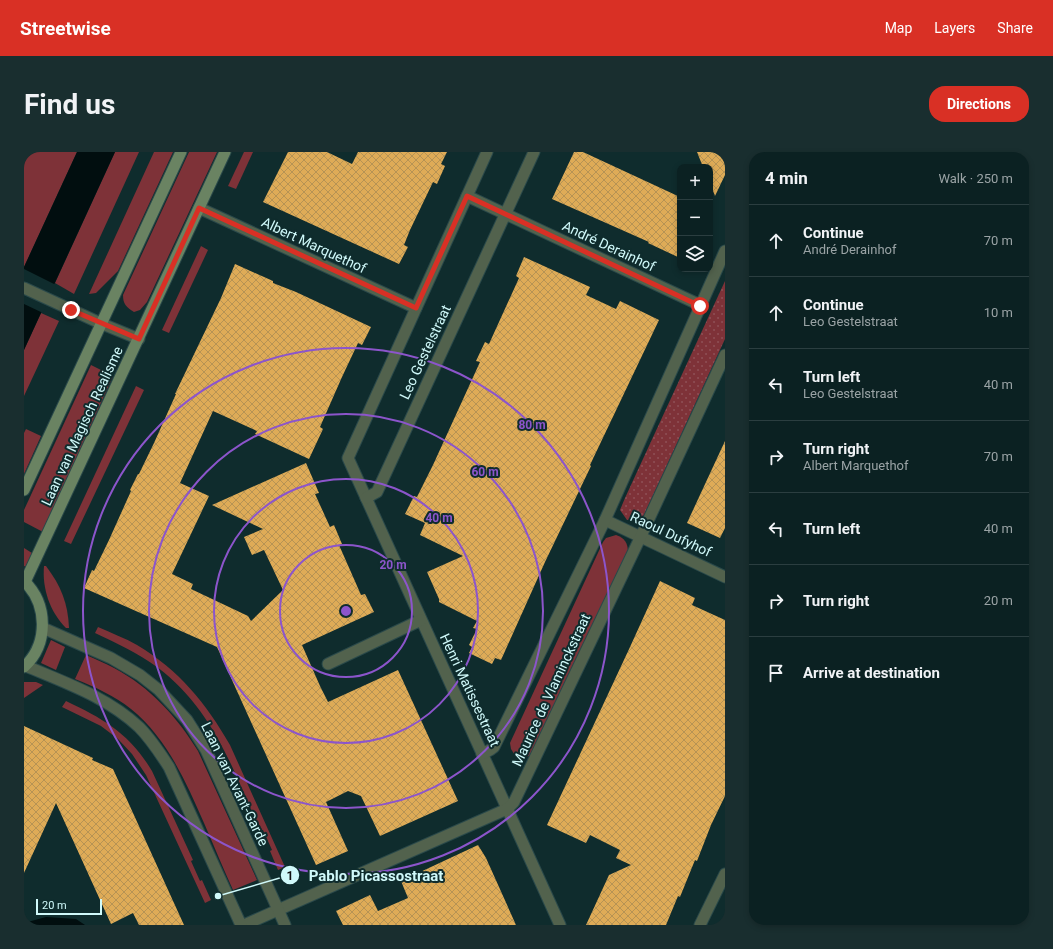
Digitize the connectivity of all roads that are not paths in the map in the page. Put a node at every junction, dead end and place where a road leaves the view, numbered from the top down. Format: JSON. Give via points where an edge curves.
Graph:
{"nodes":[{"id":1,"x":181,"y":152,"type":"edge"},
{"id":2,"x":225,"y":152,"type":"edge"},
{"id":3,"x":488,"y":152,"type":"edge"},
{"id":4,"x":534,"y":152,"type":"edge"},
{"id":5,"x":467,"y":196,"type":"junction"},
{"id":6,"x":199,"y":208,"type":"junction"},
{"id":7,"x":505,"y":214,"type":"junction"},
{"id":8,"x":725,"y":251,"type":"edge"},
{"id":9,"x":24,"y":288,"type":"edge"},
{"id":10,"x":700,"y":306,"type":"junction"},
{"id":11,"x":416,"y":308,"type":"junction"},
{"id":12,"x":100,"y":323,"type":"junction"},
{"id":13,"x":139,"y":339,"type":"junction"},
{"id":14,"x":725,"y":355,"type":"edge"},
{"id":15,"x":348,"y":458,"type":"joint"},
{"id":16,"x":24,"y":490,"type":"edge"},
{"id":17,"x":366,"y":498,"type":"junction"},
{"id":18,"x":605,"y":520,"type":"junction"},
{"id":19,"x":641,"y":536,"type":"junction"},
{"id":20,"x":725,"y":576,"type":"edge"},
{"id":21,"x":25,"y":581,"type":"edge"},
{"id":22,"x":421,"y":620,"type":"junction"},
{"id":23,"x":43,"y":628,"type":"junction"},
{"id":24,"x":328,"y":664,"type":"dead end"},
{"id":25,"x":25,"y":666,"type":"edge"},
{"id":26,"x":482,"y":754,"type":"junction"},
{"id":27,"x":507,"y":809,"type":"junction"},
{"id":28,"x":725,"y":874,"type":"edge"},
{"id":29,"x":278,"y":910,"type":"junction"},
{"id":30,"x":241,"y":925,"type":"edge"},
{"id":31,"x":244,"y":925,"type":"edge"},
{"id":32,"x":285,"y":925,"type":"edge"},
{"id":33,"x":560,"y":925,"type":"edge"},
{"id":34,"x":700,"y":925,"type":"edge"}],
"edges":[{"from":1,"to":12,"type":"main road","name":"Laan van Magisch Realisme"},
{"from":2,"to":6,"type":"main road","name":"Laan van Magisch Realisme"},
{"from":3,"to":5,"type":"street","name":"Leo Gestelstraat"},
{"from":4,"to":7,"type":"street","name":"Leo Gestelstraat"},
{"from":5,"to":7,"type":"street"},
{"from":5,"to":11,"type":"street","name":"Leo Gestelstraat"},
{"from":6,"to":11,"type":"street","name":"Albert Marquethof"},
{"from":6,"to":13,"type":"main road","name":"Laan van Magisch Realisme"},
{"from":7,"to":10,"type":"street","name":"André Derainhof"},
{"from":7,"to":17,"type":"street","name":"Leo Gestelstraat","via":[[377,492]]},
{"from":8,"to":10,"type":"street","name":"Maurice de Vlaminckstraat"},
{"from":9,"to":12,"type":"street"},
{"from":10,"to":18,"type":"street","name":"Maurice de Vlaminckstraat"},
{"from":11,"to":15,"type":"street","name":"Leo Gestelstraat"},
{"from":12,"to":13,"type":"street"},
{"from":12,"to":16,"type":"main road","name":"Laan van Magisch Realisme"},
{"from":13,"to":21,"type":"main road","name":"Laan van Magisch Realisme"},
{"from":14,"to":19,"type":"street","name":"Maurice de Vlaminckstraat"},
{"from":15,"to":17,"type":"street","name":"Henri Matissestraat"},
{"from":17,"to":22,"type":"street","name":"Henri Matissestraat"},
{"from":18,"to":19,"type":"street","name":"Raoul Dufyhof"},
{"from":18,"to":26,"type":"street","name":"Maurice de Vlaminckstraat","via":[[494,747]]},
{"from":19,"to":20,"type":"street","name":"Raoul Dufyhof"},
{"from":19,"to":27,"type":"street","name":"Maurice de Vlaminckstraat","via":[[514,802]]},
{"from":21,"to":23,"type":"main road","via":[[39,603]]},
{"from":22,"to":24,"type":"street"},
{"from":22,"to":26,"type":"street","name":"Henri Matissestraat"},
{"from":23,"to":25,"type":"main road","via":[[36,652]]},
{"from":23,"to":29,"type":"street","name":"Laan van Avant-Garde","via":[[111,658],[140,675],[159,690],[187,720],[206,750]]},
{"from":25,"to":30,"type":"street","via":[[95,696],[140,728],[169,767]]},
{"from":26,"to":27,"type":"street","name":"Henri Matissestraat"},
{"from":27,"to":29,"type":"street"},
{"from":27,"to":33,"type":"street","name":"Henri Matissestraat"},
{"from":28,"to":34,"type":"street"},
{"from":29,"to":31,"type":"street"},
{"from":29,"to":32,"type":"street","name":"Laan van Avant-Garde"}]}
